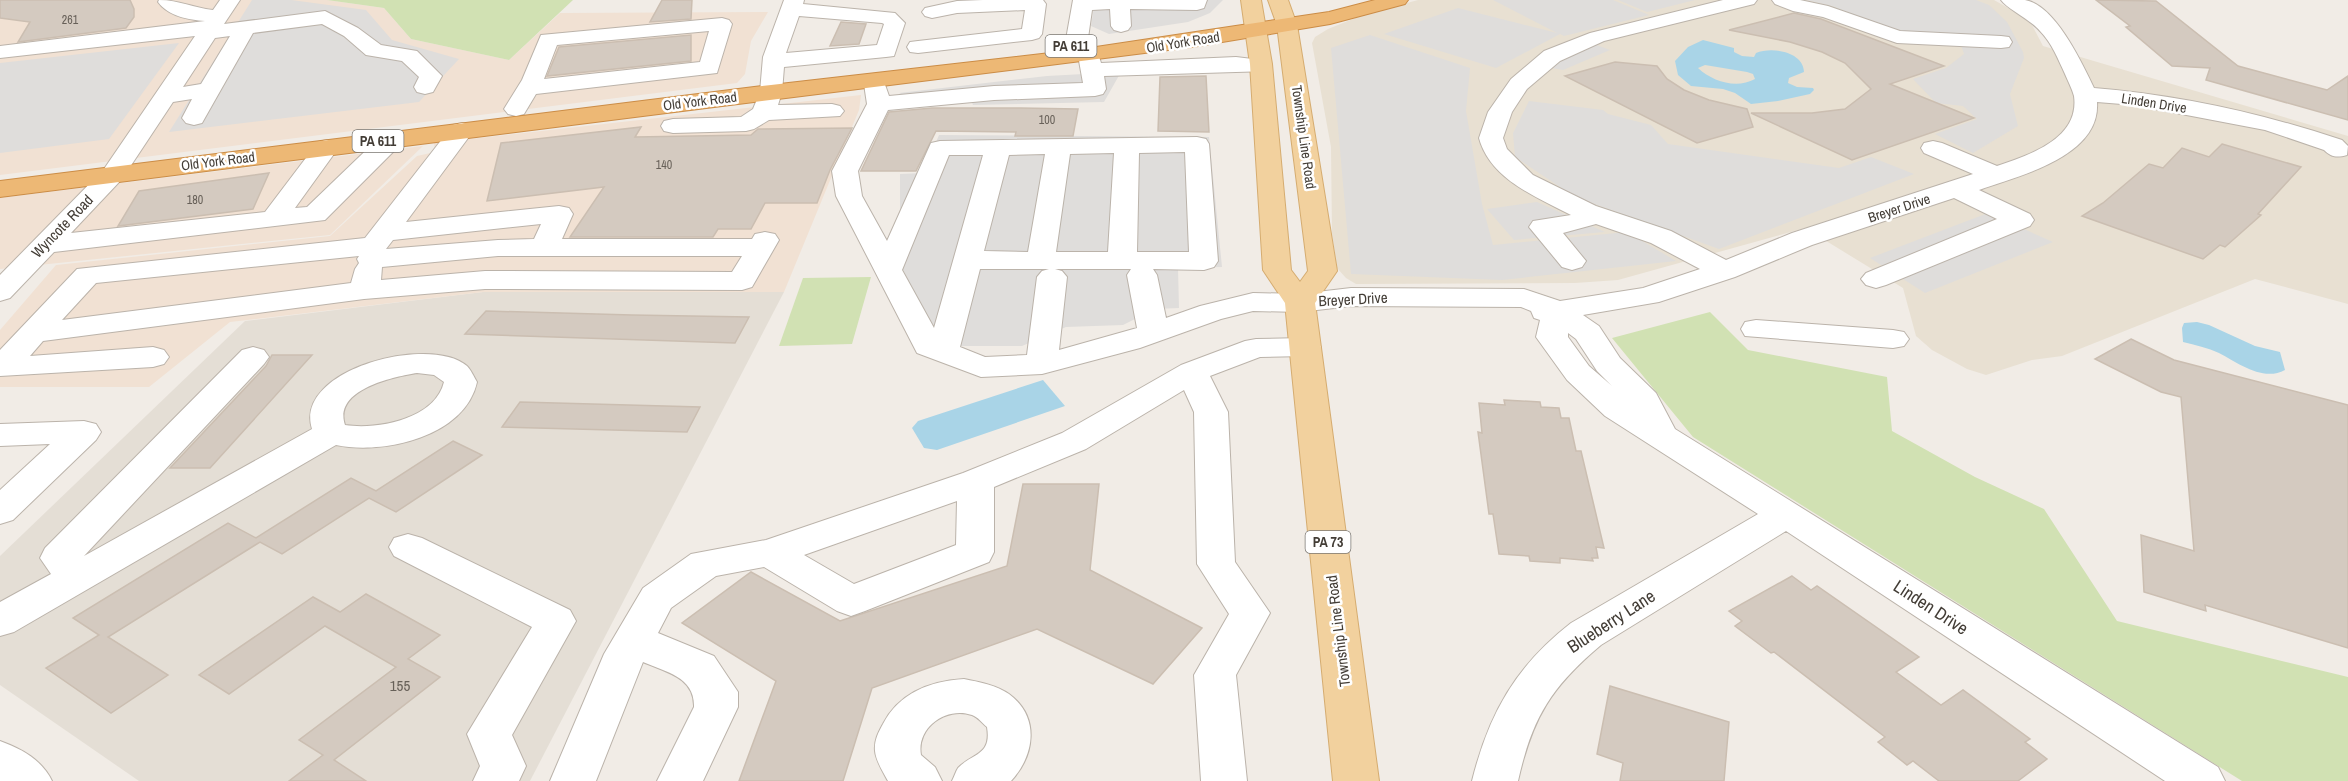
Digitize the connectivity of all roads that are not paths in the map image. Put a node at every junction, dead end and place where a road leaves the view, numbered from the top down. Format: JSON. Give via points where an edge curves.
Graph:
{"nodes":[{"id":1,"x":1197,"y":0,"type":"edge"},
{"id":2,"x":1343,"y":0,"type":"edge"},
{"id":3,"x":1398,"y":0,"type":"edge"},
{"id":4,"x":1747,"y":0,"type":"edge"},
{"id":5,"x":1782,"y":0,"type":"edge"},
{"id":6,"x":2011,"y":0,"type":"edge"},
{"id":7,"x":1120,"y":1,"type":"edge"},
{"id":8,"x":168,"y":2,"type":"dead end"},
{"id":9,"x":1083,"y":2,"type":"edge"},
{"id":10,"x":253,"y":3,"type":"edge"},
{"id":11,"x":793,"y":5,"type":"edge"},
{"id":12,"x":935,"y":6,"type":"edge"},
{"id":13,"x":1283,"y":13,"type":"edge"},
{"id":14,"x":1253,"y":16,"type":"edge"},
{"id":15,"x":218,"y":19,"type":"edge"},
{"id":16,"x":308,"y":19,"type":"junction"},
{"id":17,"x":1121,"y":26,"type":"dead end"},
{"id":18,"x":245,"y":28,"type":"junction"},
{"id":19,"x":2001,"y":42,"type":"dead end"},
{"id":20,"x":0,"y":52,"type":"edge"},
{"id":21,"x":919,"y":55,"type":"junction"},
{"id":22,"x":1086,"y":57,"type":"junction"},
{"id":23,"x":1261,"y":66,"type":"junction"},
{"id":24,"x":770,"y":86,"type":"junction"},
{"id":25,"x":425,"y":87,"type":"dead end"},
{"id":26,"x":528,"y":88,"type":"junction"},
{"id":27,"x":209,"y":90,"type":"junction"},
{"id":28,"x":877,"y":92,"type":"junction"},
{"id":29,"x":2085,"y":94,"type":"junction"},
{"id":30,"x":166,"y":96,"type":"junction"},
{"id":31,"x":516,"y":110,"type":"junction"},
{"id":32,"x":832,"y":111,"type":"dead end"},
{"id":33,"x":194,"y":118,"type":"dead end"},
{"id":34,"x":466,"y":123,"type":"junction"},
{"id":35,"x":674,"y":126,"type":"dead end"},
{"id":36,"x":392,"y":139,"type":"junction"},
{"id":37,"x":1127,"y":145,"type":"junction"},
{"id":38,"x":1059,"y":146,"type":"junction"},
{"id":39,"x":327,"y":147,"type":"junction"},
{"id":40,"x":999,"y":148,"type":"junction"},
{"id":41,"x":1932,"y":148,"type":"dead end"},
{"id":42,"x":2343,"y":152,"type":"edge"},
{"id":43,"x":118,"y":166,"type":"junction"},
{"id":44,"x":0,"y":174,"type":"edge"},
{"id":45,"x":1996,"y":175,"type":"junction"},
{"id":46,"x":0,"y":189,"type":"edge"},
{"id":47,"x":1956,"y":189,"type":"junction"},
{"id":48,"x":1598,"y":215,"type":"junction"},
{"id":49,"x":275,"y":217,"type":"junction"},
{"id":50,"x":44,"y":245,"type":"junction"},
{"id":51,"x":376,"y":246,"type":"junction"},
{"id":52,"x":968,"y":260,"type":"junction"},
{"id":53,"x":1572,"y":261,"type":"dead end"},
{"id":54,"x":1132,"y":268,"type":"junction"},
{"id":55,"x":1046,"y":269,"type":"junction"},
{"id":56,"x":888,"y":270,"type":"junction"},
{"id":57,"x":1725,"y":271,"type":"junction"},
{"id":58,"x":1876,"y":279,"type":"dead end"},
{"id":59,"x":364,"y":291,"type":"junction"},
{"id":60,"x":0,"y":292,"type":"edge"},
{"id":61,"x":1300,"y":303,"type":"junction"},
{"id":62,"x":1557,"y":310,"type":"junction"},
{"id":63,"x":1756,"y":329,"type":"dead end"},
{"id":64,"x":1153,"y":332,"type":"junction"},
{"id":65,"x":33,"y":333,"type":"junction"},
{"id":66,"x":1893,"y":339,"type":"dead end"},
{"id":67,"x":1305,"y":347,"type":"junction"},
{"id":68,"x":943,"y":351,"type":"junction"},
{"id":69,"x":153,"y":357,"type":"dead end"},
{"id":70,"x":253,"y":357,"type":"dead end"},
{"id":71,"x":1042,"y":364,"type":"junction"},
{"id":72,"x":1192,"y":372,"type":"junction"},
{"id":73,"x":331,"y":434,"type":"dead end"},
{"id":74,"x":0,"y":435,"type":"edge"},
{"id":75,"x":976,"y":481,"type":"junction"},
{"id":76,"x":0,"y":511,"type":"edge"},
{"id":77,"x":1786,"y":514,"type":"junction"},
{"id":78,"x":408,"y":547,"type":"dead end"},
{"id":79,"x":770,"y":553,"type":"junction"},
{"id":80,"x":77,"y":576,"type":"junction"},
{"id":81,"x":0,"y":621,"type":"edge"},
{"id":82,"x":633,"y":640,"type":"junction"},
{"id":83,"x":0,"y":760,"type":"edge"},
{"id":84,"x":29,"y":781,"type":"edge"},
{"id":85,"x":496,"y":781,"type":"edge"},
{"id":86,"x":573,"y":781,"type":"edge"},
{"id":87,"x":680,"y":781,"type":"edge"},
{"id":88,"x":919,"y":781,"type":"edge"},
{"id":89,"x":975,"y":781,"type":"edge"},
{"id":90,"x":1224,"y":781,"type":"edge"},
{"id":91,"x":1356,"y":781,"type":"edge"},
{"id":92,"x":1495,"y":781,"type":"edge"},
{"id":93,"x":2202,"y":781,"type":"edge"}],
"edges":[{"from":1,"to":7,"type":"street","via":[[1197,4],[1169,13]]},
{"from":2,"to":13,"type":"highway","name":"Old York Road","number":"PA 611"},
{"from":3,"to":13,"type":"highway","name":"Old York Road","number":"PA 611","via":[[1330,18]]},
{"from":4,"to":48,"type":"street","via":[[1597,37],[1552,56],[1519,84],[1500,112],[1491,138],[1495,152],[1524,180]]},
{"from":5,"to":19,"type":"street","via":[[1897,37]]},
{"from":6,"to":29,"type":"street","via":[[2046,22],[2062,44]]},
{"from":7,"to":9,"type":"street"},
{"from":7,"to":17,"type":"street"},
{"from":8,"to":15,"type":"street","via":[[179,11]]},
{"from":9,"to":22,"type":"street"},
{"from":10,"to":16,"type":"street"},
{"from":11,"to":24,"type":"street"},
{"from":11,"to":24,"type":"street","via":[[888,17],[895,23],[886,51]]},
{"from":12,"to":21,"type":"street"},
{"from":12,"to":21,"type":"street","via":[[1036,4],[1032,34]]},
{"from":13,"to":14,"type":"highway","name":"Old York Road","number":"PA 611"},
{"from":13,"to":61,"type":"main road","name":"Township Line Road","via":[[1323,271]]},
{"from":14,"to":22,"type":"highway","name":"Old York Road","number":"PA 611"},
{"from":14,"to":23,"type":"main road","name":"Township Line Road","number":"PA 73"},
{"from":15,"to":18,"type":"street"},
{"from":15,"to":20,"type":"street"},
{"from":15,"to":30,"type":"street","name":"Wyncote Road"},
{"from":16,"to":18,"type":"street"},
{"from":16,"to":25,"type":"street","via":[[325,17],[374,50],[409,56],[432,76]]},
{"from":18,"to":27,"type":"street"},
{"from":21,"to":22,"type":"highway","name":"Old York Road","number":"PA 611"},
{"from":21,"to":24,"type":"highway","name":"Old York Road","number":"PA 611"},
{"from":22,"to":23,"type":"street","via":[[1128,67]]},
{"from":22,"to":28,"type":"highway","name":"Old York Road","number":"PA 611"},
{"from":22,"to":28,"type":"street","via":[[1095,89]]},
{"from":23,"to":61,"type":"main road","name":"Township Line Road","number":"PA 73","via":[[1277,270]]},
{"from":24,"to":28,"type":"highway","name":"Old York Road","number":"PA 611"},
{"from":24,"to":31,"type":"highway","name":"Old York Road","number":"PA 611"},
{"from":24,"to":32,"type":"street"},
{"from":24,"to":34,"type":"highway","name":"Old York Road","number":"PA 611"},
{"from":24,"to":35,"type":"street","via":[[746,124]]},
{"from":26,"to":26,"type":"street","via":[[548,39],[722,24],[709,68]]},
{"from":26,"to":31,"type":"street"},
{"from":27,"to":30,"type":"street"},
{"from":27,"to":33,"type":"street"},
{"from":28,"to":56,"type":"street","name":"Breyer Drive","via":[[845,171],[849,196]]},
{"from":29,"to":42,"type":"street","name":"Linden Drive","via":[[2134,98],[2223,116],[2232,124],[2285,140]]},
{"from":29,"to":45,"type":"street","name":"Breyer Drive","via":[[2083,121],[2068,141],[2038,160]]},
{"from":30,"to":43,"type":"street","name":"Wyncote Road"},
{"from":31,"to":34,"type":"highway","name":"Old York Road","number":"PA 611"},
{"from":34,"to":36,"type":"highway","name":"Old York Road","number":"PA 611"},
{"from":34,"to":43,"type":"highway","name":"Old York Road","number":"PA 611"},
{"from":34,"to":51,"type":"street"},
{"from":36,"to":39,"type":"highway","name":"Old York Road","number":"PA 611"},
{"from":36,"to":49,"type":"street","via":[[315,214]]},
{"from":37,"to":38,"type":"street"},
{"from":37,"to":54,"type":"street"},
{"from":37,"to":54,"type":"street","via":[[1197,144],[1204,261]]},
{"from":38,"to":40,"type":"street"},
{"from":38,"to":55,"type":"street"},
{"from":39,"to":43,"type":"highway","name":"Old York Road","number":"PA 611"},
{"from":39,"to":49,"type":"street"},
{"from":40,"to":52,"type":"street"},
{"from":40,"to":56,"type":"street","via":[[940,148]]},
{"from":41,"to":45,"type":"street"},
{"from":43,"to":44,"type":"highway","name":"Old York Road","number":"PA 611"},
{"from":43,"to":46,"type":"highway","name":"Old York Road","number":"PA 611"},
{"from":43,"to":50,"type":"street","name":"Wyncote Road"},
{"from":45,"to":47,"type":"street","name":"Breyer Drive"},
{"from":47,"to":57,"type":"street","name":"Breyer Drive","via":[[1802,239]]},
{"from":47,"to":58,"type":"street","via":[[2020,220]]},
{"from":48,"to":53,"type":"street","via":[[1543,227]]},
{"from":48,"to":57,"type":"street","via":[[1661,237]]},
{"from":49,"to":50,"type":"street"},
{"from":50,"to":60,"type":"street","name":"Wyncote Road"},
{"from":51,"to":59,"type":"street"},
{"from":51,"to":59,"type":"street","via":[[544,248],[763,243],[742,281],[485,280]]},
{"from":51,"to":65,"type":"street","via":[[87,275]]},
{"from":52,"to":55,"type":"street"},
{"from":52,"to":68,"type":"street"},
{"from":54,"to":55,"type":"street"},
{"from":54,"to":64,"type":"street"},
{"from":55,"to":71,"type":"street"},
{"from":56,"to":68,"type":"street","name":"Breyer Drive","via":[[928,346]]},
{"from":57,"to":62,"type":"street","name":"Breyer Drive","via":[[1648,296]]},
{"from":59,"to":65,"type":"street"},
{"from":61,"to":62,"type":"street","name":"Breyer Drive","via":[[1356,319],[1525,315]]},
{"from":61,"to":64,"type":"street","name":"Breyer Drive","via":[[1253,303],[1211,312]]},
{"from":61,"to":67,"type":"main road","name":"Township Line Road","number":"PA 73"},
{"from":62,"to":77,"type":"street","name":"Linden Drive","via":[[1552,337],[1578,374],[1617,409]]},
{"from":63,"to":66,"type":"street"},
{"from":64,"to":71,"type":"street","name":"Breyer Drive"},
{"from":65,"to":69,"type":"street","via":[[2,367]]},
{"from":67,"to":72,"type":"street","via":[[1256,348]]},
{"from":67,"to":91,"type":"main road","name":"Township Line Road","number":"PA 73"},
{"from":68,"to":71,"type":"street","name":"Breyer Drive","via":[[981,367]]},
{"from":70,"to":80,"type":"street","via":[[59,558]]},
{"from":72,"to":75,"type":"street","via":[[1074,441]]},
{"from":72,"to":90,"type":"street","via":[[1211,412],[1216,564],[1250,613],[1215,675]]},
{"from":73,"to":80,"type":"street"},
{"from":74,"to":76,"type":"street","via":[[84,432]]},
{"from":75,"to":79,"type":"street"},
{"from":75,"to":79,"type":"street","via":[[975,552],[851,600]]},
{"from":77,"to":92,"type":"street","name":"Blueberry Lane","via":[[1586,634],[1561,653],[1531,688]]},
{"from":77,"to":93,"type":"street","name":"Linden Drive"},
{"from":78,"to":85,"type":"street","via":[[556,621],[489,734],[503,766]]},
{"from":79,"to":82,"type":"street","via":[[705,564],[657,598]]},
{"from":80,"to":81,"type":"street"},
{"from":82,"to":86,"type":"street"},
{"from":82,"to":87,"type":"street","via":[[699,668],[716,692],[716,707]]},
{"from":83,"to":84,"type":"street"},
{"from":88,"to":89,"type":"street","via":[[903,767],[897,753],[905,723],[932,702],[966,696],[983,699],[997,708],[1011,733],[1000,763]]}]}
